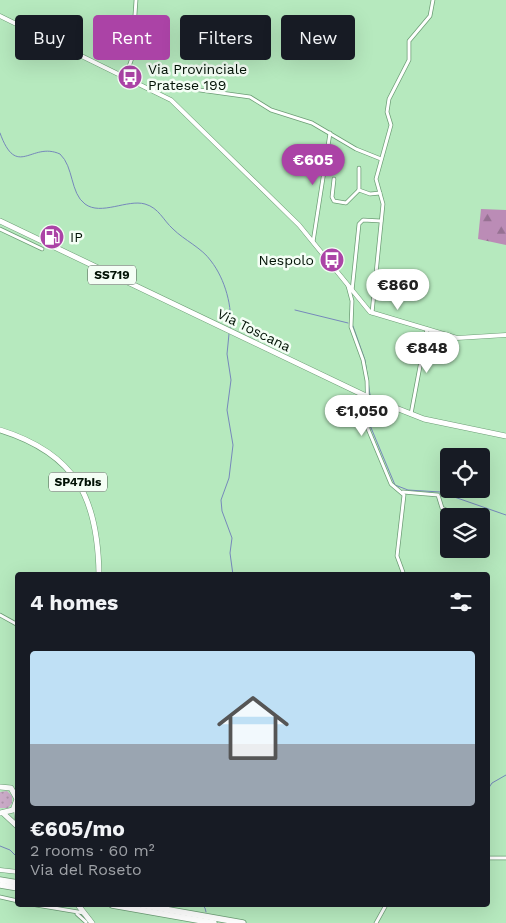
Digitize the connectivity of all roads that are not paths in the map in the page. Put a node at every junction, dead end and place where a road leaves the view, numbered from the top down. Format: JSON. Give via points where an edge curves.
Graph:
{"nodes":[{"id":1,"x":136,"y":0,"type":"edge"},
{"id":2,"x":433,"y":0,"type":"edge"},
{"id":3,"x":0,"y":16,"type":"edge"},
{"id":4,"x":124,"y":78,"type":"junction"},
{"id":5,"x":152,"y":90,"type":"junction"},
{"id":6,"x":330,"y":133,"type":"junction"},
{"id":7,"x":297,"y":154,"type":"dead end"},
{"id":8,"x":381,"y":159,"type":"junction"},
{"id":9,"x":325,"y":164,"type":"junction"},
{"id":10,"x":359,"y":168,"type":"dead end"},
{"id":11,"x":334,"y":179,"type":"dead end"},
{"id":12,"x":359,"y":190,"type":"junction"},
{"id":13,"x":380,"y":193,"type":"junction"},
{"id":14,"x":0,"y":221,"type":"edge"},
{"id":15,"x":381,"y":221,"type":"junction"},
{"id":16,"x":0,"y":229,"type":"edge"},
{"id":17,"x":313,"y":242,"type":"junction"},
{"id":18,"x":42,"y":249,"type":"dead end"},
{"id":19,"x":347,"y":286,"type":"junction"},
{"id":20,"x":352,"y":290,"type":"junction"},
{"id":21,"x":372,"y":313,"type":"junction"},
{"id":22,"x":427,"y":329,"type":"junction"},
{"id":23,"x":506,"y":334,"type":"edge"},
{"id":24,"x":368,"y":397,"type":"junction"},
{"id":25,"x":412,"y":404,"type":"junction"},
{"id":26,"x":399,"y":410,"type":"junction"},
{"id":27,"x":410,"y":414,"type":"junction"},
{"id":28,"x":0,"y":430,"type":"edge"},
{"id":29,"x":506,"y":436,"type":"edge"},
{"id":30,"x":403,"y":492,"type":"junction"},
{"id":31,"x":442,"y":508,"type":"edge"},
{"id":32,"x":99,"y":572,"type":"edge"},
{"id":33,"x":403,"y":572,"type":"edge"},
{"id":34,"x":0,"y":615,"type":"edge"},
{"id":35,"x":15,"y":623,"type":"edge"},
{"id":36,"x":0,"y":787,"type":"edge"},
{"id":37,"x":15,"y":787,"type":"edge"},
{"id":38,"x":11,"y":788,"type":"junction"},
{"id":39,"x":15,"y":795,"type":"edge"},
{"id":40,"x":15,"y":807,"type":"edge"},
{"id":41,"x":1,"y":813,"type":"edge"},
{"id":42,"x":15,"y":825,"type":"edge"},
{"id":43,"x":490,"y":858,"type":"edge"},
{"id":44,"x":506,"y":858,"type":"edge"},
{"id":45,"x":0,"y":870,"type":"edge"},
{"id":46,"x":15,"y":872,"type":"edge"},
{"id":47,"x":0,"y":880,"type":"edge"},
{"id":48,"x":15,"y":882,"type":"edge"},
{"id":49,"x":0,"y":885,"type":"edge"},
{"id":50,"x":15,"y":888,"type":"edge"},
{"id":51,"x":0,"y":897,"type":"edge"},
{"id":52,"x":15,"y":900,"type":"edge"},
{"id":53,"x":46,"y":907,"type":"edge"},
{"id":54,"x":76,"y":907,"type":"edge"},
{"id":55,"x":80,"y":907,"type":"edge"},
{"id":56,"x":123,"y":907,"type":"edge"},
{"id":57,"x":152,"y":907,"type":"edge"},
{"id":58,"x":385,"y":907,"type":"edge"},
{"id":59,"x":66,"y":911,"type":"junction"},
{"id":60,"x":74,"y":913,"type":"junction"},
{"id":61,"x":85,"y":914,"type":"junction"},
{"id":62,"x":89,"y":923,"type":"edge"},
{"id":63,"x":214,"y":923,"type":"edge"},
{"id":64,"x":243,"y":923,"type":"edge"},
{"id":65,"x":376,"y":923,"type":"edge"}],
"edges":[{"from":1,"to":4,"type":"street","via":[[132,58]]},
{"from":2,"to":8,"type":"street","via":[[430,16],[409,41],[409,60],[389,99],[390,125]]},
{"from":3,"to":4,"type":"street"},
{"from":4,"to":5,"type":"street"},
{"from":5,"to":6,"type":"street","via":[[158,86],[178,87],[250,97],[272,110],[312,123]]},
{"from":5,"to":17,"type":"street","via":[[173,102],[286,211]]},
{"from":6,"to":8,"type":"street"},
{"from":6,"to":9,"type":"street"},
{"from":7,"to":9,"type":"street"},
{"from":8,"to":13,"type":"street","via":[[376,179]]},
{"from":9,"to":17,"type":"street"},
{"from":10,"to":12,"type":"street"},
{"from":11,"to":12,"type":"street","via":[[334,201],[346,203]]},
{"from":12,"to":13,"type":"street"},
{"from":13,"to":15,"type":"street","via":[[383,202]]},
{"from":14,"to":24,"type":"main road","name":"Via Toscana","number":"SS719"},
{"from":15,"to":20,"type":"street","via":[[363,220],[359,224]]},
{"from":15,"to":21,"type":"street"},
{"from":16,"to":18,"type":"street"},
{"from":17,"to":19,"type":"street"},
{"from":19,"to":20,"type":"street"},
{"from":19,"to":24,"type":"street","via":[[352,301],[351,327],[365,367]]},
{"from":20,"to":21,"type":"street"},
{"from":21,"to":22,"type":"street"},
{"from":22,"to":23,"type":"street","via":[[462,339]]},
{"from":22,"to":25,"type":"street"},
{"from":24,"to":26,"type":"main road","name":"Via Toscana","number":"SS719"},
{"from":24,"to":30,"type":"street","via":[[368,429],[391,484]]},
{"from":25,"to":26,"type":"street"},
{"from":25,"to":27,"type":"street"},
{"from":26,"to":27,"type":"main road","name":"Via Toscana","number":"SS719"},
{"from":27,"to":29,"type":"main road","name":"Via Toscana","number":"SS719"},
{"from":28,"to":32,"type":"main road","number":"SP47bis","via":[[46,451],[76,479],[93,518]]},
{"from":30,"to":31,"type":"street","via":[[438,495]]},
{"from":30,"to":33,"type":"street","via":[[398,558]]},
{"from":34,"to":35,"type":"street"},
{"from":36,"to":38,"type":"main road"},
{"from":37,"to":38,"type":"main road"},
{"from":38,"to":39,"type":"main road"},
{"from":40,"to":41,"type":"main road"},
{"from":41,"to":42,"type":"main road"},
{"from":43,"to":44,"type":"street"},
{"from":45,"to":46,"type":"street"},
{"from":47,"to":48,"type":"highway"},
{"from":49,"to":50,"type":"highway"},
{"from":51,"to":52,"type":"street"},
{"from":53,"to":59,"type":"street"},
{"from":54,"to":59,"type":"street"},
{"from":55,"to":61,"type":"main road"},
{"from":56,"to":63,"type":"highway"},
{"from":57,"to":64,"type":"highway"},
{"from":58,"to":65,"type":"street"},
{"from":59,"to":60,"type":"street"},
{"from":60,"to":61,"type":"street"},
{"from":60,"to":62,"type":"street"},
{"from":61,"to":62,"type":"main road"}]}
